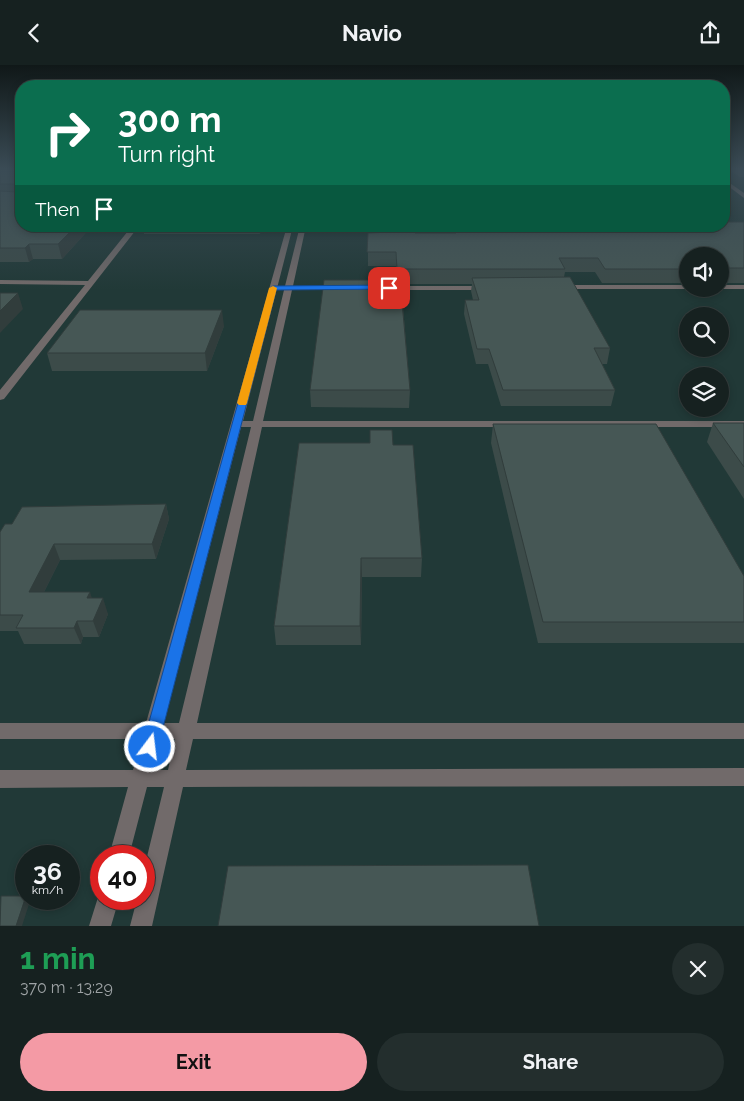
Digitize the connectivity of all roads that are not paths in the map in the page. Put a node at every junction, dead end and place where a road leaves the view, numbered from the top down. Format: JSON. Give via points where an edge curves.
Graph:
{"nodes":[{"id":1,"x":131,"y":232,"type":"edge"},
{"id":2,"x":288,"y":232,"type":"edge"},
{"id":3,"x":302,"y":232,"type":"edge"},
{"id":4,"x":0,"y":283,"type":"edge"},
{"id":5,"x":91,"y":283,"type":"junction"},
{"id":6,"x":498,"y":287,"type":"edge"},
{"id":7,"x":548,"y":287,"type":"edge"},
{"id":8,"x":679,"y":287,"type":"edge"},
{"id":9,"x":729,"y":287,"type":"edge"},
{"id":10,"x":744,"y":287,"type":"edge"},
{"id":11,"x":273,"y":288,"type":"junction"},
{"id":12,"x":290,"y":288,"type":"junction"},
{"id":13,"x":349,"y":288,"type":"edge"},
{"id":14,"x":379,"y":288,"type":"edge"},
{"id":15,"x":0,"y":397,"type":"edge"},
{"id":16,"x":237,"y":424,"type":"junction"},
{"id":17,"x":258,"y":424,"type":"junction"},
{"id":18,"x":744,"y":424,"type":"edge"},
{"id":19,"x":0,"y":731,"type":"edge"},
{"id":20,"x":154,"y":731,"type":"junction"},
{"id":21,"x":187,"y":731,"type":"junction"},
{"id":22,"x":744,"y":731,"type":"edge"},
{"id":23,"x":744,"y":777,"type":"edge"},
{"id":24,"x":0,"y":779,"type":"edge"},
{"id":25,"x":141,"y":779,"type":"junction"},
{"id":26,"x":175,"y":779,"type":"junction"},
{"id":27,"x":122,"y":845,"type":"edge"},
{"id":28,"x":105,"y":910,"type":"edge"},
{"id":29,"x":100,"y":926,"type":"edge"},
{"id":30,"x":141,"y":926,"type":"edge"}],
"edges":[{"from":1,"to":5,"type":"street"},
{"from":2,"to":11,"type":"street"},
{"from":3,"to":12,"type":"street"},
{"from":4,"to":5,"type":"street"},
{"from":5,"to":15,"type":"street"},
{"from":6,"to":14,"type":"street"},
{"from":7,"to":8,"type":"street"},
{"from":9,"to":10,"type":"street"},
{"from":11,"to":12,"type":"street"},
{"from":11,"to":16,"type":"street"},
{"from":12,"to":13,"type":"street"},
{"from":12,"to":17,"type":"street"},
{"from":16,"to":17,"type":"street"},
{"from":16,"to":20,"type":"street"},
{"from":17,"to":18,"type":"street"},
{"from":17,"to":21,"type":"street"},
{"from":19,"to":20,"type":"street"},
{"from":20,"to":21,"type":"street"},
{"from":20,"to":25,"type":"street"},
{"from":21,"to":22,"type":"street"},
{"from":21,"to":26,"type":"street"},
{"from":23,"to":26,"type":"street"},
{"from":24,"to":25,"type":"street"},
{"from":25,"to":26,"type":"street"},
{"from":25,"to":27,"type":"street"},
{"from":26,"to":30,"type":"street"},
{"from":28,"to":29,"type":"street"}]}
